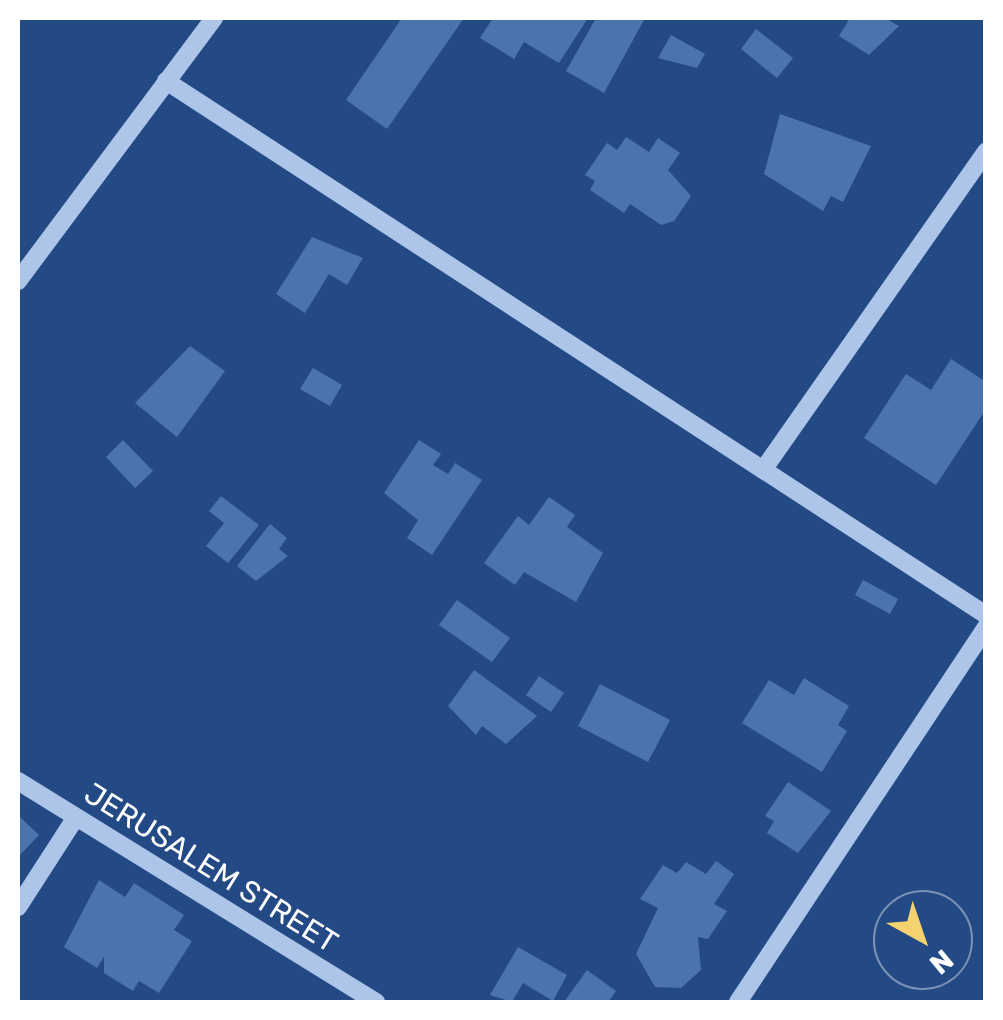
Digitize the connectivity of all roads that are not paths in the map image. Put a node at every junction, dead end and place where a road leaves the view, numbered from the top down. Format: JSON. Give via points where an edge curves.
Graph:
{"nodes":[{"id":1,"x":214,"y":18,"type":"edge"},
{"id":2,"x":166,"y":82,"type":"junction"},
{"id":3,"x":986,"y":152,"type":"edge"},
{"id":4,"x":18,"y":281,"type":"edge"},
{"id":5,"x":763,"y":470,"type":"junction"},
{"id":6,"x":986,"y":616,"type":"edge"},
{"id":7,"x":986,"y":627,"type":"edge"},
{"id":8,"x":18,"y":781,"type":"edge"},
{"id":9,"x":76,"y":817,"type":"junction"},
{"id":10,"x":18,"y":908,"type":"edge"},
{"id":11,"x":376,"y":1002,"type":"edge"},
{"id":12,"x":738,"y":1002,"type":"edge"}],
"edges":[{"from":1,"to":2,"type":"street"},
{"from":2,"to":4,"type":"street"},
{"from":2,"to":5,"type":"street"},
{"from":3,"to":5,"type":"street"},
{"from":5,"to":6,"type":"street"},
{"from":7,"to":12,"type":"street"},
{"from":8,"to":9,"type":"street","name":"JERUSALEM STREET"},
{"from":9,"to":10,"type":"street"},
{"from":9,"to":11,"type":"street","name":"JERUSALEM STREET"}]}
